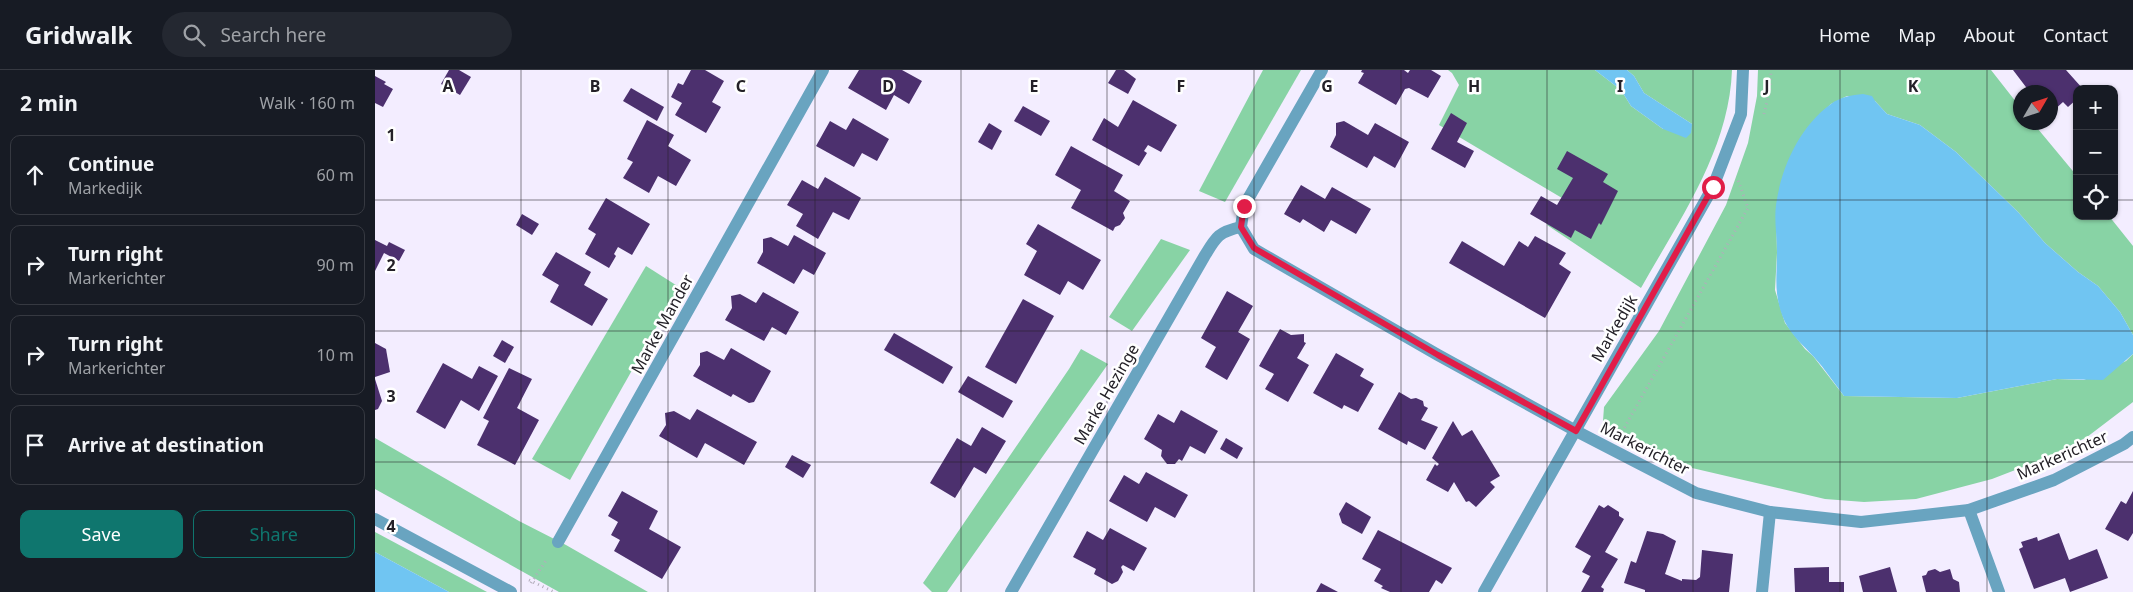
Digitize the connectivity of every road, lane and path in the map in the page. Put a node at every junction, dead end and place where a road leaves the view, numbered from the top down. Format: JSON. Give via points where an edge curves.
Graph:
{"nodes":[{"id":1,"x":823,"y":70,"type":"edge"},
{"id":2,"x":1322,"y":70,"type":"edge"},
{"id":3,"x":1743,"y":70,"type":"edge"},
{"id":4,"x":1771,"y":70,"type":"edge"},
{"id":5,"x":1761,"y":122,"type":"dead end"},
{"id":6,"x":1736,"y":174,"type":"dead end"},
{"id":7,"x":1241,"y":227,"type":"junction"},
{"id":8,"x":1576,"y":431,"type":"junction"},
{"id":9,"x":2130,"y":444,"type":"edge"},
{"id":10,"x":1612,"y":449,"type":"junction"},
{"id":11,"x":1969,"y":510,"type":"junction"},
{"id":12,"x":1770,"y":512,"type":"junction"},
{"id":13,"x":375,"y":519,"type":"edge"},
{"id":14,"x":558,"y":542,"type":"joint"},
{"id":15,"x":529,"y":586,"type":"dead end"},
{"id":16,"x":511,"y":592,"type":"edge"},
{"id":17,"x":1011,"y":592,"type":"edge"},
{"id":18,"x":1484,"y":592,"type":"edge"},
{"id":19,"x":1762,"y":592,"type":"edge"},
{"id":20,"x":1999,"y":592,"type":"edge"}],
"edges":[{"from":1,"to":14,"type":"street","name":"Marke Mander"},
{"from":2,"to":7,"type":"street","via":[[1244,206]]},
{"from":3,"to":8,"type":"street","name":"Markedijk","via":[[1741,114],[1713,187]]},
{"from":4,"to":5,"type":"path","via":[[1770,90]]},
{"from":6,"to":10,"type":"path","via":[[1748,208]]},
{"from":7,"to":8,"type":"street","name":"Markerichter","via":[[1254,248]]},
{"from":7,"to":17,"type":"street","name":"Marke Hezinge","via":[[1225,231],[1216,238],[1204,257]]},
{"from":8,"to":10,"type":"street","name":"Markerichter"},
{"from":8,"to":18,"type":"street","name":"Markedijk"},
{"from":9,"to":11,"type":"street","name":"Markerichter","via":[[2054,480]]},
{"from":10,"to":12,"type":"street","name":"Markerichter","via":[[1696,493]]},
{"from":11,"to":12,"type":"street","name":"Markerichter","via":[[1861,522]]},
{"from":11,"to":20,"type":"street"},
{"from":12,"to":19,"type":"street"},
{"from":13,"to":16,"type":"street"},
{"from":14,"to":15,"type":"path"}]}
